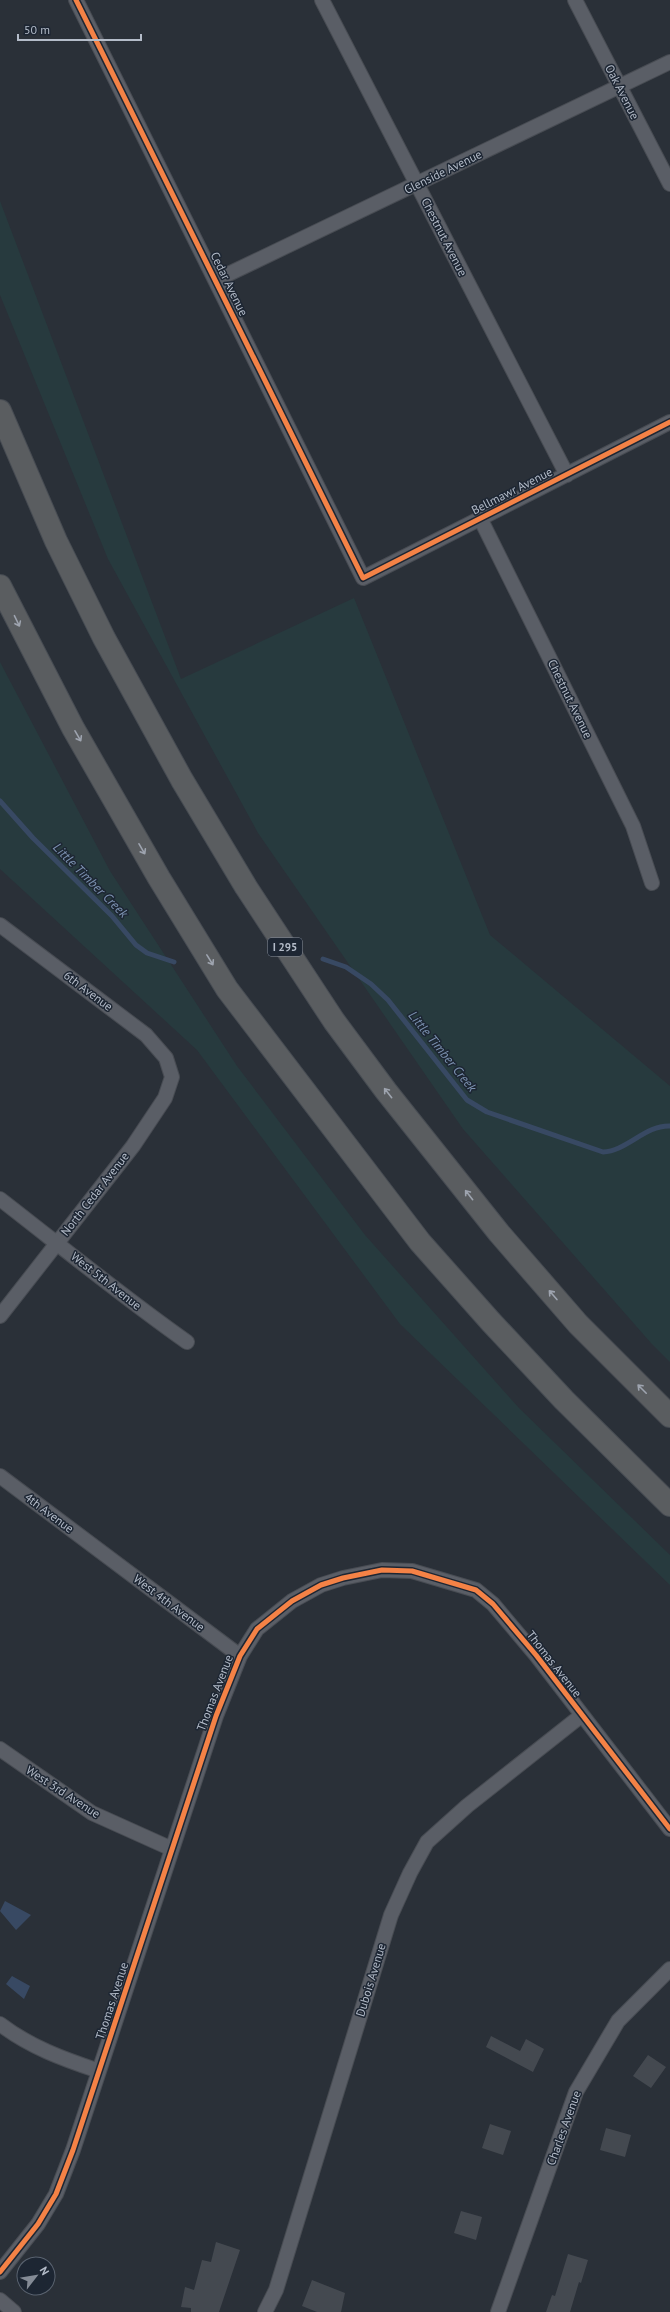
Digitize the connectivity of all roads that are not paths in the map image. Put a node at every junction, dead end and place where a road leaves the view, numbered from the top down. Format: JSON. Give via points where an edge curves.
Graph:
{"nodes":[{"id":1,"x":76,"y":0,"type":"edge"},
{"id":2,"x":322,"y":0,"type":"edge"},
{"id":3,"x":576,"y":0,"type":"edge"},
{"id":4,"x":670,"y":62,"type":"edge"},
{"id":5,"x":620,"y":88,"type":"junction"},
{"id":6,"x":417,"y":184,"type":"junction"},
{"id":7,"x":670,"y":184,"type":"edge"},
{"id":8,"x":216,"y":280,"type":"junction"},
{"id":9,"x":0,"y":411,"type":"edge"},
{"id":10,"x":670,"y":422,"type":"edge"},
{"id":11,"x":568,"y":475,"type":"junction"},
{"id":12,"x":480,"y":518,"type":"junction"},
{"id":13,"x":363,"y":578,"type":"joint"},
{"id":14,"x":0,"y":586,"type":"edge"},
{"id":15,"x":652,"y":883,"type":"dead end"},
{"id":16,"x":0,"y":925,"type":"edge"},
{"id":17,"x":168,"y":1065,"type":"joint"},
{"id":18,"x":0,"y":1199,"type":"edge"},
{"id":19,"x":57,"y":1243,"type":"junction"},
{"id":20,"x":0,"y":1316,"type":"edge"},
{"id":21,"x":187,"y":1342,"type":"dead end"},
{"id":22,"x":670,"y":1416,"type":"edge"},
{"id":23,"x":0,"y":1476,"type":"edge"},
{"id":24,"x":670,"y":1505,"type":"edge"},
{"id":25,"x":98,"y":1549,"type":"joint"},
{"id":26,"x":240,"y":1656,"type":"junction"},
{"id":27,"x":582,"y":1715,"type":"junction"},
{"id":28,"x":0,"y":1749,"type":"edge"},
{"id":29,"x":670,"y":1829,"type":"edge"},
{"id":30,"x":172,"y":1849,"type":"junction"},
{"id":31,"x":670,"y":1968,"type":"edge"},
{"id":32,"x":0,"y":2024,"type":"edge"},
{"id":33,"x":99,"y":2071,"type":"junction"},
{"id":34,"x":0,"y":2272,"type":"edge"},
{"id":35,"x":0,"y":2300,"type":"edge"},
{"id":36,"x":14,"y":2312,"type":"edge"},
{"id":37,"x":265,"y":2312,"type":"edge"},
{"id":38,"x":498,"y":2312,"type":"edge"}],
"edges":[{"from":1,"to":8,"type":"street","name":"Cedar Avenue"},
{"from":2,"to":6,"type":"street","name":"Chestnut Avenue"},
{"from":3,"to":5,"type":"street","name":"Oak Avenue"},
{"from":4,"to":5,"type":"street","name":"Glenside Avenue"},
{"from":5,"to":6,"type":"street","name":"Glenside Avenue"},
{"from":5,"to":7,"type":"street","name":"Oak Avenue"},
{"from":6,"to":8,"type":"street","name":"Glenside Avenue"},
{"from":6,"to":11,"type":"street","name":"Chestnut Avenue"},
{"from":8,"to":13,"type":"street","name":"Cedar Avenue"},
{"from":22,"to":9,"type":"highway","number":"I 295","one_way":true,"via":[[578,1324],[499,1233],[334,1021],[246,887],[182,780],[104,638],[56,541]]},
{"from":10,"to":11,"type":"street","name":"Bellmawr Avenue"},
{"from":11,"to":12,"type":"street","name":"Bellmawr Avenue"},
{"from":12,"to":13,"type":"street","name":"Bellmawr Avenue"},
{"from":12,"to":15,"type":"street","name":"Chestnut Avenue","via":[[633,826]]},
{"from":14,"to":24,"type":"highway","one_way":true,"via":[[73,728],[158,878],[227,989],[420,1242],[564,1400]]},
{"from":16,"to":17,"type":"street","name":"6th Avenue","via":[[146,1035],[166,1058]]},
{"from":17,"to":19,"type":"street","name":"North Cedar Avenue","via":[[172,1077],[165,1098],[133,1146]]},
{"from":18,"to":19,"type":"street","name":"West 5th Avenue"},
{"from":19,"to":20,"type":"street","name":"North Cedar Avenue"},
{"from":19,"to":21,"type":"street","name":"West 5th Avenue","via":[[153,1320]]},
{"from":23,"to":25,"type":"street","name":"4th Avenue"},
{"from":25,"to":26,"type":"street","name":"West 4th Avenue"},
{"from":26,"to":27,"type":"street","name":"Thomas Avenue","via":[[257,1629],[292,1601],[320,1585],[382,1570],[412,1571],[476,1590],[493,1604]]},
{"from":26,"to":30,"type":"street","name":"Thomas Avenue","via":[[216,1716]]},
{"from":27,"to":29,"type":"street","name":"Thomas Avenue"},
{"from":27,"to":37,"type":"street","name":"Dubois Avenue","via":[[467,1806],[427,1842],[410,1874],[391,1915],[276,2290]]},
{"from":28,"to":30,"type":"street","name":"West 3rd Avenue","via":[[92,1813]]},
{"from":30,"to":33,"type":"street","name":"Thomas Avenue"},
{"from":31,"to":38,"type":"street","name":"Charles Avenue","via":[[618,2022],[576,2092]]},
{"from":32,"to":33,"type":"street","via":[[15,2036],[53,2056]]},
{"from":33,"to":34,"type":"street","name":"Thomas Avenue","via":[[56,2194],[38,2224]]},
{"from":35,"to":36,"type":"street"}]}
